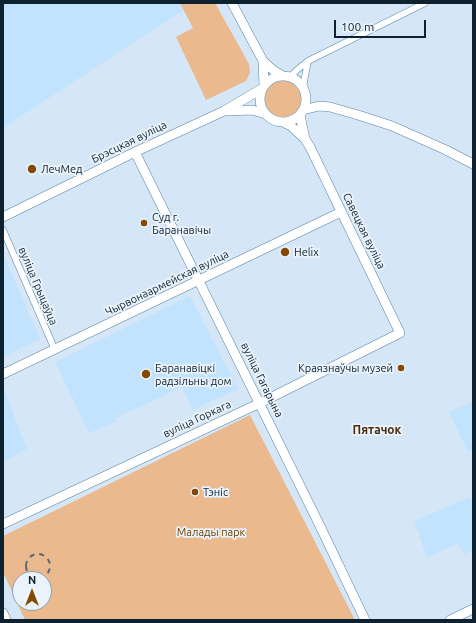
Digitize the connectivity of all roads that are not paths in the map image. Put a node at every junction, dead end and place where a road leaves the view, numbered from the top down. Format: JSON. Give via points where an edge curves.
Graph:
{"nodes":[{"id":1,"x":232,"y":3,"type":"edge"},
{"id":2,"x":424,"y":3,"type":"edge"},
{"id":3,"x":263,"y":61,"type":"junction"},
{"id":4,"x":308,"y":62,"type":"junction"},
{"id":5,"x":287,"y":77,"type":"junction"},
{"id":6,"x":264,"y":87,"type":"junction"},
{"id":7,"x":304,"y":90,"type":"junction"},
{"id":8,"x":330,"y":107,"type":"junction"},
{"id":9,"x":224,"y":111,"type":"junction"},
{"id":10,"x":301,"y":112,"type":"junction"},
{"id":11,"x":266,"y":114,"type":"junction"},
{"id":12,"x":283,"y":122,"type":"junction"},
{"id":13,"x":305,"y":139,"type":"junction"},
{"id":14,"x":135,"y":152,"type":"junction"},
{"id":15,"x":473,"y":164,"type":"edge"},
{"id":16,"x":342,"y":212,"type":"junction"},
{"id":17,"x":3,"y":217,"type":"edge"},
{"id":18,"x":3,"y":230,"type":"edge"},
{"id":19,"x":199,"y":281,"type":"junction"},
{"id":20,"x":400,"y":333,"type":"joint"},
{"id":21,"x":55,"y":350,"type":"junction"},
{"id":22,"x":3,"y":374,"type":"edge"},
{"id":23,"x":260,"y":403,"type":"junction"},
{"id":24,"x":3,"y":524,"type":"edge"},
{"id":25,"x":473,"y":609,"type":"edge"},
{"id":26,"x":3,"y":613,"type":"edge"},
{"id":27,"x":6,"y":620,"type":"edge"},
{"id":28,"x":365,"y":620,"type":"edge"},
{"id":29,"x":450,"y":620,"type":"edge"}],
"edges":[{"from":1,"to":3,"type":"main road"},
{"from":2,"to":4,"type":"street"},
{"from":3,"to":5,"type":"main road"},
{"from":3,"to":6,"type":"main road"},
{"from":4,"to":5,"type":"street"},
{"from":4,"to":7,"type":"street"},
{"from":5,"to":6,"type":"main road","via":[[273,79]]},
{"from":5,"to":7,"type":"main road","via":[[297,81]]},
{"from":6,"to":9,"type":"main road","name":"Брэсцкая вуліца"},
{"from":6,"to":11,"type":"main road","via":[[260,101]]},
{"from":7,"to":8,"type":"main road"},
{"from":7,"to":10,"type":"main road","via":[[305,105]]},
{"from":8,"to":10,"type":"main road","via":[[315,106]]},
{"from":8,"to":15,"type":"main road","via":[[392,126]]},
{"from":9,"to":11,"type":"main road","name":"Брэсцкая вуліца","via":[[252,110]]},
{"from":9,"to":14,"type":"main road","name":"Брэсцкая вуліца"},
{"from":10,"to":12,"type":"main road","via":[[292,120]]},
{"from":10,"to":13,"type":"main road","name":"Савецкая вуліца"},
{"from":11,"to":12,"type":"main road","via":[[276,121]]},
{"from":12,"to":13,"type":"main road","name":"Савецкая вуліца"},
{"from":13,"to":16,"type":"main road","name":"Савецкая вуліца"},
{"from":14,"to":17,"type":"main road","name":"Брэсцкая вуліца"},
{"from":14,"to":19,"type":"main road","name":"вуліца Гагарына"},
{"from":16,"to":19,"type":"main road","name":"Чырвонаармейская вуліца"},
{"from":16,"to":20,"type":"main road","name":"Савецкая вуліца"},
{"from":18,"to":21,"type":"street","name":"вуліца Грыцаўца"},
{"from":19,"to":21,"type":"main road","name":"Чырвонаармейская вуліца"},
{"from":19,"to":23,"type":"main road","name":"вуліца Гагарына"},
{"from":20,"to":23,"type":"main road","name":"вуліца Горкага"},
{"from":21,"to":22,"type":"main road","name":"Чырвонаармейская вуліца"},
{"from":23,"to":24,"type":"main road","name":"вуліца Горкага"},
{"from":23,"to":28,"type":"main road","name":"вуліца Гагарына"},
{"from":25,"to":29,"type":"main road"},
{"from":26,"to":27,"type":"main road"}]}
